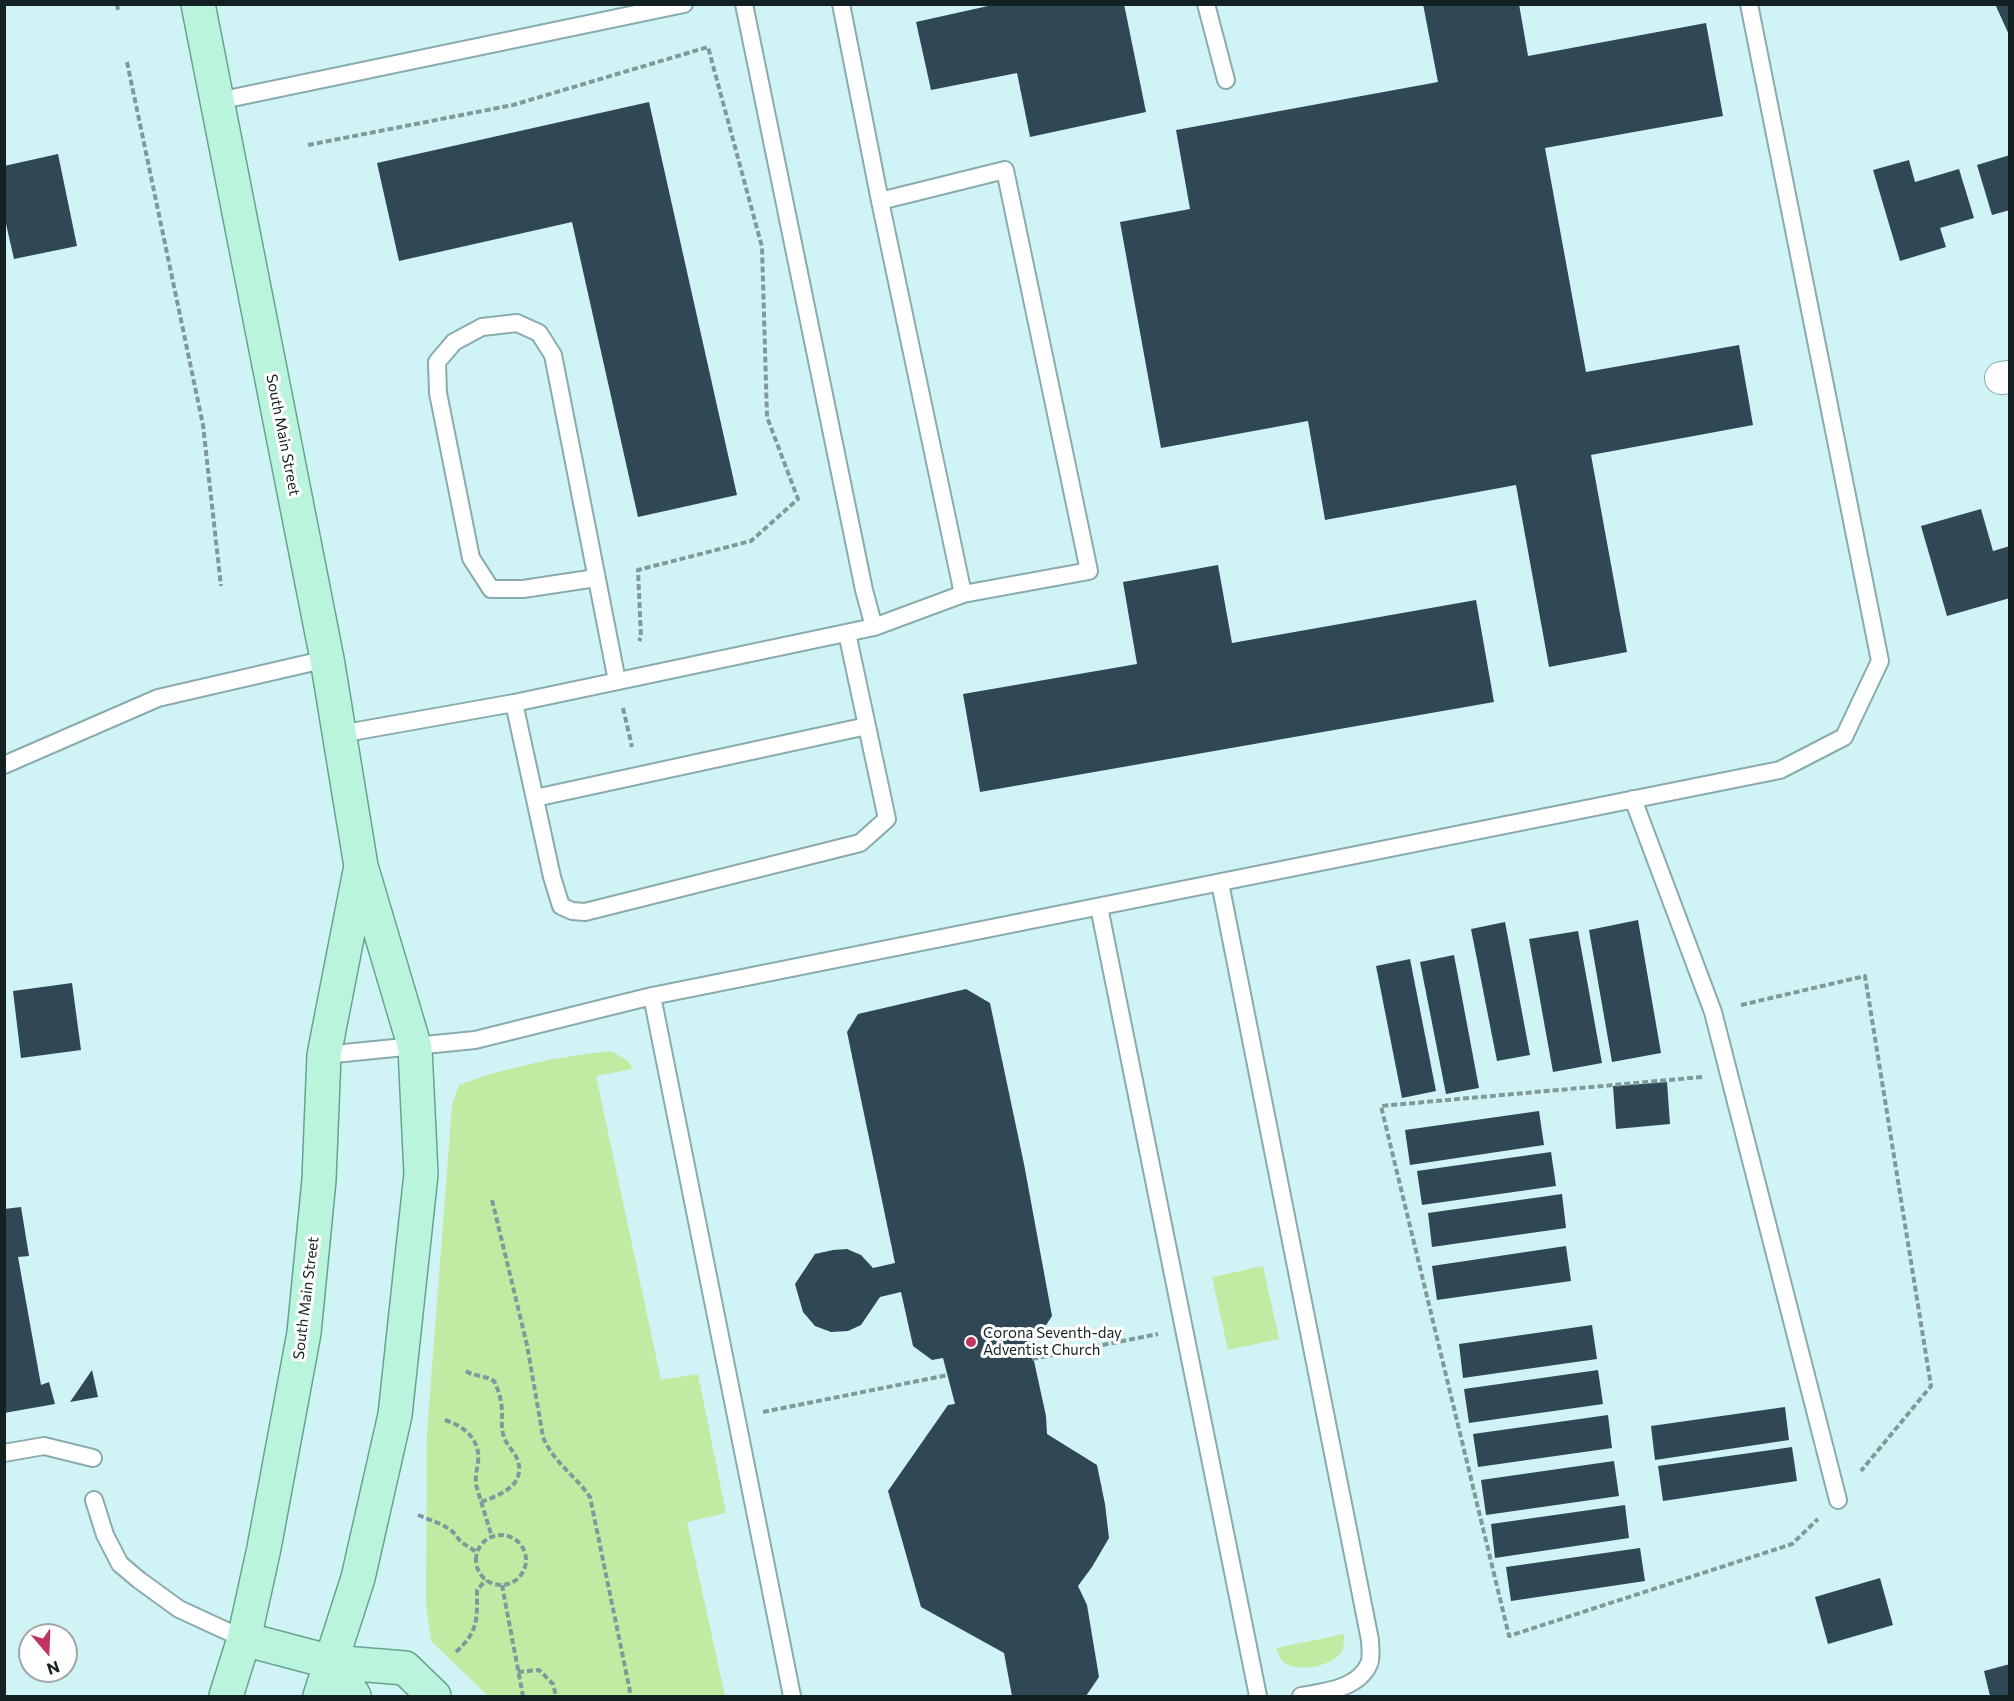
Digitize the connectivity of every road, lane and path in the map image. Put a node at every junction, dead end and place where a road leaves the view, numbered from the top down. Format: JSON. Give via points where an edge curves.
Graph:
{"nodes":[{"id":1,"x":117,"y":4,"type":"edge"},
{"id":2,"x":198,"y":4,"type":"edge"},
{"id":3,"x":684,"y":4,"type":"edge"},
{"id":4,"x":744,"y":4,"type":"edge"},
{"id":5,"x":841,"y":4,"type":"edge"},
{"id":6,"x":1206,"y":4,"type":"edge"},
{"id":7,"x":1749,"y":4,"type":"edge"},
{"id":8,"x":118,"y":10,"type":"dead end"},
{"id":9,"x":127,"y":62,"type":"dead end"},
{"id":10,"x":1226,"y":80,"type":"dead end"},
{"id":11,"x":218,"y":101,"type":"junction"},
{"id":12,"x":308,"y":145,"type":"dead end"},
{"id":13,"x":880,"y":201,"type":"junction"},
{"id":14,"x":596,"y":578,"type":"junction"},
{"id":15,"x":221,"y":586,"type":"dead end"},
{"id":16,"x":963,"y":594,"type":"junction"},
{"id":17,"x":874,"y":627,"type":"junction"},
{"id":18,"x":847,"y":633,"type":"junction"},
{"id":19,"x":327,"y":659,"type":"junction"},
{"id":20,"x":617,"y":681,"type":"junction"},
{"id":21,"x":514,"y":703,"type":"junction"},
{"id":22,"x":867,"y":726,"type":"junction"},
{"id":23,"x":340,"y":734,"type":"junction"},
{"id":24,"x":4,"y":765,"type":"edge"},
{"id":25,"x":639,"y":776,"type":"junction"},
{"id":26,"x":535,"y":798,"type":"junction"},
{"id":27,"x":1633,"y":799,"type":"junction"},
{"id":28,"x":361,"y":866,"type":"junction"},
{"id":29,"x":1220,"y":883,"type":"junction"},
{"id":30,"x":1099,"y":907,"type":"junction"},
{"id":31,"x":652,"y":996,"type":"junction"},
{"id":32,"x":1713,"y":1012,"type":"junction"},
{"id":33,"x":415,"y":1048,"type":"junction"},
{"id":34,"x":324,"y":1055,"type":"junction"},
{"id":35,"x":1729,"y":1075,"type":"junction"},
{"id":36,"x":492,"y":1200,"type":"dead end"},
{"id":37,"x":1184,"y":1328,"type":"junction"},
{"id":38,"x":1032,"y":1359,"type":"dead end"},
{"id":39,"x":466,"y":1371,"type":"dead end"},
{"id":40,"x":948,"y":1375,"type":"dead end"},
{"id":41,"x":736,"y":1418,"type":"junction"},
{"id":42,"x":445,"y":1420,"type":"dead end"},
{"id":43,"x":4,"y":1453,"type":"edge"},
{"id":44,"x":93,"y":1458,"type":"dead end"},
{"id":45,"x":94,"y":1500,"type":"dead end"},
{"id":46,"x":1838,"y":1500,"type":"junction"},
{"id":47,"x":481,"y":1502,"type":"junction"},
{"id":48,"x":418,"y":1515,"type":"dead end"},
{"id":49,"x":492,"y":1537,"type":"junction"},
{"id":50,"x":478,"y":1553,"type":"junction"},
{"id":51,"x":486,"y":1580,"type":"junction"},
{"id":52,"x":502,"y":1584,"type":"junction"},
{"id":53,"x":244,"y":1639,"type":"junction"},
{"id":54,"x":456,"y":1652,"type":"dead end"},
{"id":55,"x":331,"y":1662,"type":"junction"},
{"id":56,"x":518,"y":1672,"type":"junction"},
{"id":57,"x":226,"y":1696,"type":"edge"},
{"id":58,"x":320,"y":1696,"type":"edge"},
{"id":59,"x":354,"y":1696,"type":"edge"},
{"id":60,"x":434,"y":1696,"type":"edge"},
{"id":61,"x":523,"y":1696,"type":"edge"},
{"id":62,"x":556,"y":1696,"type":"edge"},
{"id":63,"x":631,"y":1696,"type":"edge"},
{"id":64,"x":792,"y":1696,"type":"edge"},
{"id":65,"x":1258,"y":1696,"type":"edge"},
{"id":66,"x":1301,"y":1696,"type":"edge"}],
"edges":[{"from":1,"to":8,"type":"path"},
{"from":2,"to":11,"type":"main road","name":"South Main Street"},
{"from":3,"to":11,"type":"lane"},
{"from":4,"to":17,"type":"lane"},
{"from":5,"to":13,"type":"lane"},
{"from":6,"to":10,"type":"lane"},
{"from":7,"to":27,"type":"lane","via":[[1880,661],[1844,737],[1780,770]]},
{"from":9,"to":15,"type":"path","via":[[203,425]]},
{"from":11,"to":19,"type":"main road","name":"South Main Street"},
{"from":12,"to":20,"type":"path","via":[[513,105],[708,47],[762,247],[766,417],[798,499],[751,541],[638,570],[641,637]]},
{"from":13,"to":16,"type":"lane"},
{"from":13,"to":16,"type":"lane","via":[[1005,170],[1089,571]]},
{"from":14,"to":14,"type":"lane","via":[[553,355],[539,333],[517,323],[482,327],[454,342],[436,362],[438,393],[471,558],[491,589],[523,589]]},
{"from":14,"to":20,"type":"lane"},
{"from":16,"to":17,"type":"lane"},
{"from":17,"to":18,"type":"lane"},
{"from":18,"to":20,"type":"lane"},
{"from":18,"to":22,"type":"lane"},
{"from":19,"to":23,"type":"main road","name":"South Main Street"},
{"from":19,"to":24,"type":"lane","via":[[159,698]]},
{"from":20,"to":21,"type":"lane"},
{"from":20,"to":25,"type":"path"},
{"from":21,"to":23,"type":"lane"},
{"from":21,"to":26,"type":"lane"},
{"from":22,"to":25,"type":"lane"},
{"from":22,"to":26,"type":"lane","via":[[887,819],[860,843],[585,912],[561,906]]},
{"from":23,"to":28,"type":"main road","name":"South Main Street"},
{"from":25,"to":26,"type":"lane"},
{"from":27,"to":29,"type":"lane"},
{"from":27,"to":32,"type":"lane"},
{"from":28,"to":33,"type":"main road","name":"South Main Street"},
{"from":28,"to":34,"type":"main road","name":"South Main Street"},
{"from":29,"to":30,"type":"lane"},
{"from":29,"to":66,"type":"lane","via":[[1370,1640],[1370,1662],[1362,1674],[1339,1689]]},
{"from":30,"to":31,"type":"lane"},
{"from":30,"to":37,"type":"lane"},
{"from":31,"to":33,"type":"lane","via":[[475,1040]]},
{"from":31,"to":41,"type":"lane"},
{"from":32,"to":35,"type":"lane"},
{"from":32,"to":46,"type":"path","via":[[1865,976],[1931,1386]]},
{"from":33,"to":34,"type":"lane"},
{"from":33,"to":55,"type":"main road","name":"South Main Street","via":[[421,1174],[395,1415],[358,1578]]},
{"from":34,"to":53,"type":"main road","name":"South Main Street","via":[[319,1180],[304,1332]]},
{"from":35,"to":46,"type":"lane"},
{"from":35,"to":46,"type":"path","via":[[1381,1106],[1509,1636],[1792,1544]]},
{"from":36,"to":63,"type":"path","via":[[527,1345],[543,1437],[555,1459],[590,1497]]},
{"from":37,"to":38,"type":"path"},
{"from":37,"to":65,"type":"lane"},
{"from":39,"to":47,"type":"path","via":[[494,1381],[500,1398],[503,1436],[518,1462],[519,1473],[511,1488]]},
{"from":40,"to":41,"type":"path"},
{"from":41,"to":64,"type":"lane"},
{"from":42,"to":47,"type":"path","via":[[462,1427],[474,1441],[478,1460],[475,1477]]},
{"from":43,"to":44,"type":"lane","via":[[44,1446]]},
{"from":45,"to":53,"type":"lane","via":[[120,1564],[179,1609]]},
{"from":47,"to":49,"type":"path"},
{"from":48,"to":50,"type":"path","via":[[443,1525]]},
{"from":49,"to":50,"type":"path","via":[[481,1545]]},
{"from":49,"to":52,"type":"path","via":[[512,1537],[524,1548],[526,1556],[517,1579]]},
{"from":50,"to":51,"type":"path","via":[[477,1567]]},
{"from":51,"to":52,"type":"path"},
{"from":51,"to":54,"type":"path","via":[[477,1590],[475,1631]]},
{"from":52,"to":56,"type":"path"},
{"from":53,"to":55,"type":"main road"},
{"from":53,"to":57,"type":"main road","name":"South Main Street"},
{"from":55,"to":58,"type":"main road","name":"South Main Street"},
{"from":55,"to":59,"type":"main road"},
{"from":55,"to":60,"type":"main road","via":[[405,1668]]},
{"from":56,"to":61,"type":"path"},
{"from":56,"to":62,"type":"path","via":[[539,1670],[553,1684]]}]}
